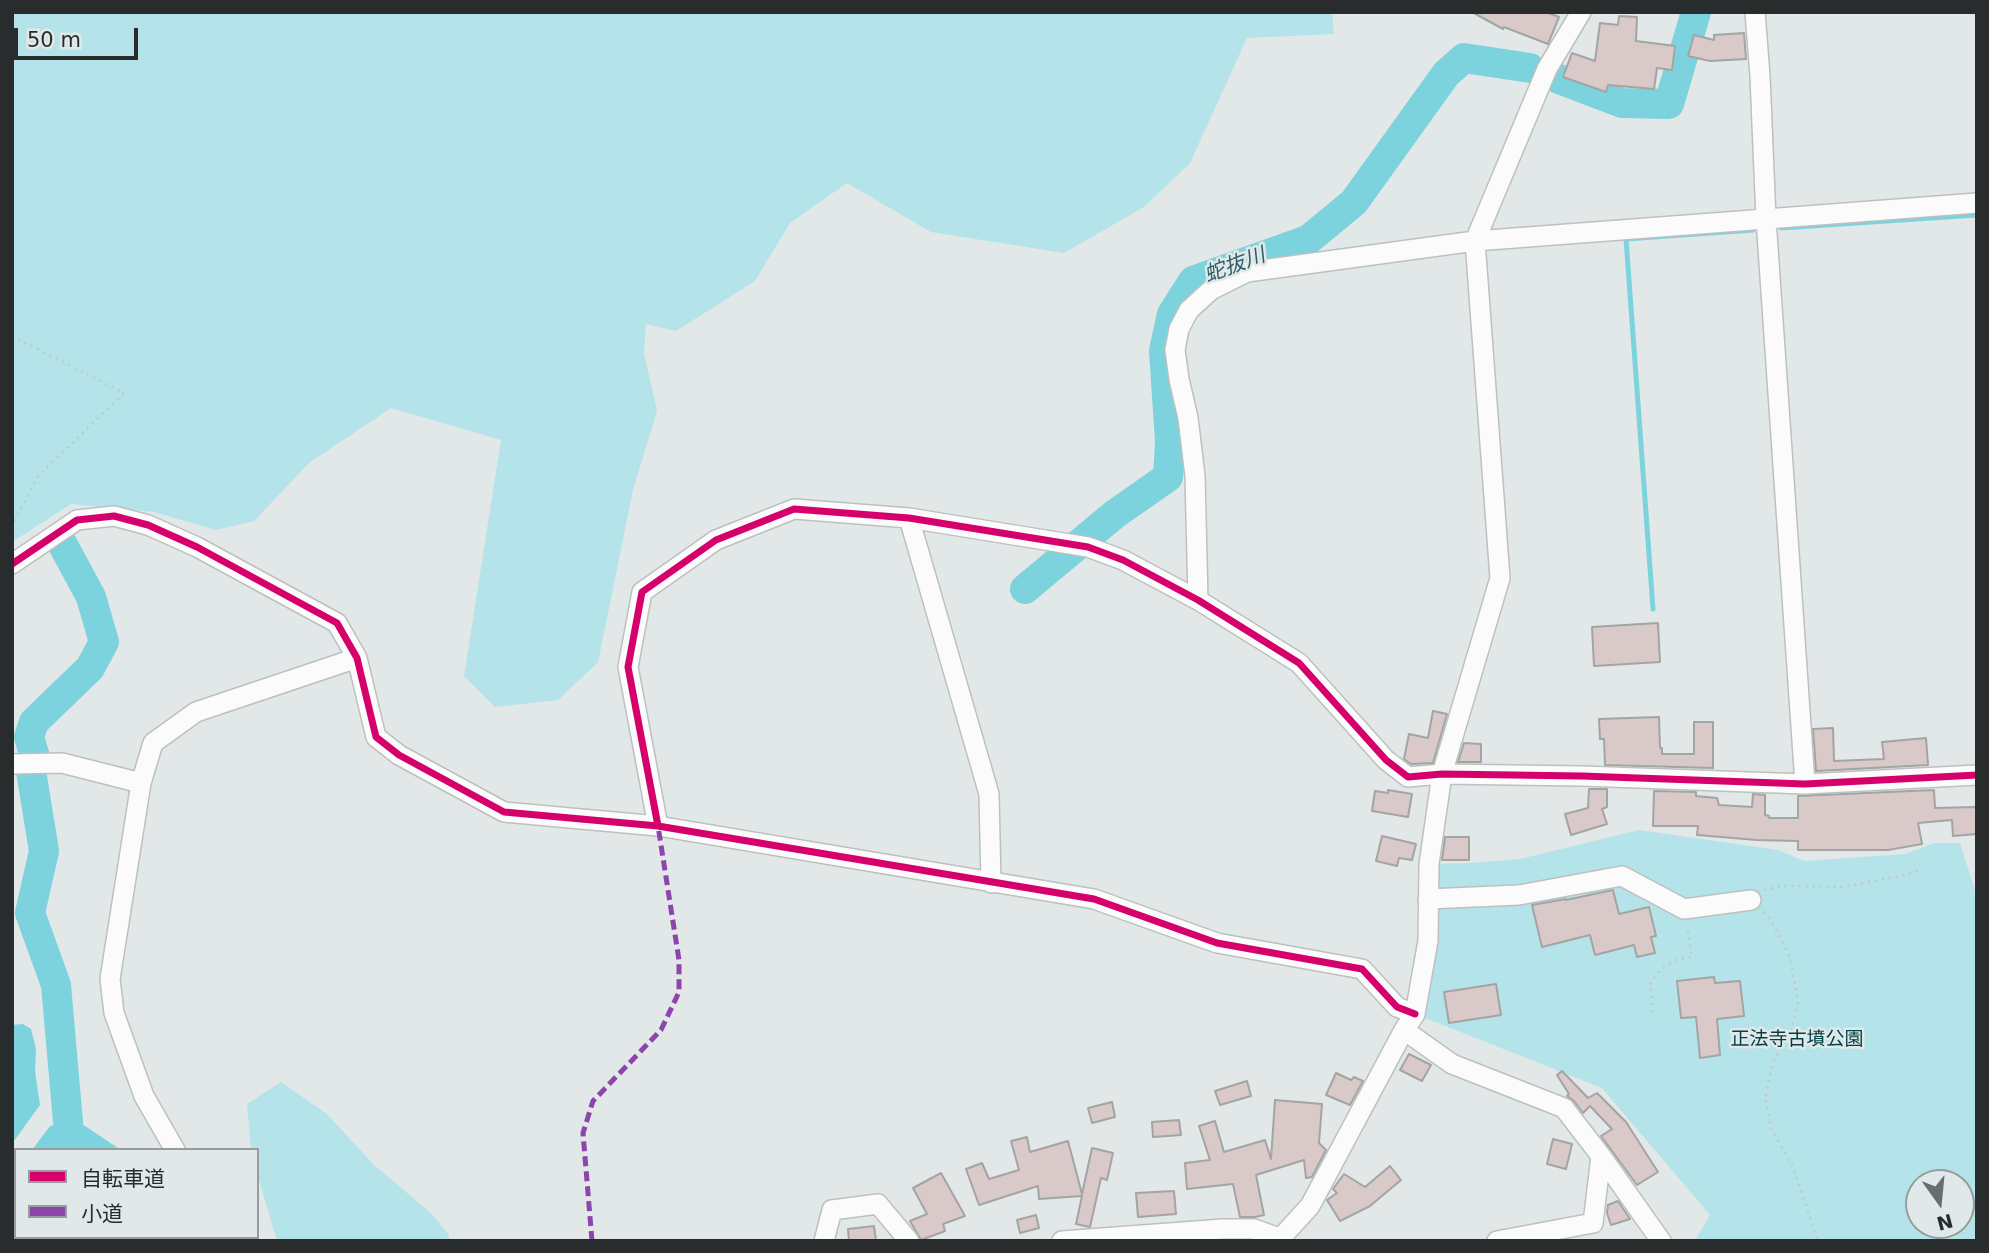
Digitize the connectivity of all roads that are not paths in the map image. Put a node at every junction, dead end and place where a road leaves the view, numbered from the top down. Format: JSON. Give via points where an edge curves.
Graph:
{"nodes":[{"id":1,"x":1581,"y":12,"type":"edge"},
{"id":2,"x":1755,"y":12,"type":"edge"},
{"id":3,"x":1977,"y":203,"type":"edge"},
{"id":4,"x":1766,"y":219,"type":"junction"},
{"id":5,"x":1475,"y":241,"type":"junction"},
{"id":6,"x":909,"y":519,"type":"junction"},
{"id":7,"x":12,"y":564,"type":"edge"},
{"id":8,"x":1199,"y":600,"type":"junction"},
{"id":9,"x":357,"y":657,"type":"junction"},
{"id":10,"x":12,"y":764,"type":"edge"},
{"id":11,"x":1442,"y":774,"type":"junction"},
{"id":12,"x":1977,"y":775,"type":"edge"},
{"id":13,"x":141,"y":783,"type":"junction"},
{"id":14,"x":1805,"y":784,"type":"junction"},
{"id":15,"x":658,"y":827,"type":"junction"},
{"id":16,"x":991,"y":883,"type":"junction"},
{"id":17,"x":1429,"y":899,"type":"junction"},
{"id":18,"x":1751,"y":900,"type":"road end"},
{"id":19,"x":1409,"y":1022,"type":"junction"},
{"id":20,"x":174,"y":1148,"type":"edge"},
{"id":21,"x":1601,"y":1156,"type":"junction"},
{"id":22,"x":1278,"y":1239,"type":"edge"},
{"id":23,"x":824,"y":1241,"type":"edge"},
{"id":24,"x":909,"y":1241,"type":"edge"},
{"id":25,"x":1062,"y":1241,"type":"edge"},
{"id":26,"x":1497,"y":1241,"type":"edge"},
{"id":27,"x":1661,"y":1241,"type":"edge"}],
"edges":[{"from":1,"to":5,"type":"street","via":[[1547,69]]},
{"from":2,"to":4,"type":"street"},
{"from":3,"to":4,"type":"street"},
{"from":4,"to":5,"type":"street"},
{"from":4,"to":14,"type":"street"},
{"from":5,"to":8,"type":"street","via":[[1247,272],[1211,290],[1189,310],[1175,350],[1195,476]]},
{"from":5,"to":11,"type":"street","via":[[1500,578]]},
{"from":6,"to":8,"type":"street","via":[[1088,547]]},
{"from":6,"to":15,"type":"street","via":[[794,509],[716,540],[642,592],[628,667]]},
{"from":6,"to":16,"type":"street","via":[[989,794]]},
{"from":7,"to":9,"type":"street","via":[[76,520],[114,516],[148,525],[337,623]]},
{"from":8,"to":11,"type":"street","via":[[1299,663],[1385,760],[1408,777]]},
{"from":9,"to":13,"type":"street","via":[[196,712],[153,743]]},
{"from":9,"to":15,"type":"street","via":[[376,737],[400,755],[504,812]]},
{"from":10,"to":13,"type":"street","via":[[62,763]]},
{"from":11,"to":14,"type":"street"},
{"from":11,"to":17,"type":"street","via":[[1429,864]]},
{"from":12,"to":14,"type":"street"},
{"from":13,"to":20,"type":"street","via":[[110,979],[114,1013],[144,1096]]},
{"from":15,"to":16,"type":"street"},
{"from":16,"to":19,"type":"street","via":[[1094,900],[1217,943],[1362,969]]},
{"from":17,"to":18,"type":"street","via":[[1519,895],[1622,876],[1684,909]]},
{"from":17,"to":19,"type":"street","via":[[1428,941]]},
{"from":19,"to":21,"type":"street","via":[[1452,1064],[1564,1108]]},
{"from":19,"to":22,"type":"street","via":[[1310,1206]]},
{"from":21,"to":26,"type":"street","via":[[1593,1223]]},
{"from":21,"to":27,"type":"street"},
{"from":22,"to":25,"type":"street","via":[[1254,1230],[1223,1229]]},
{"from":23,"to":24,"type":"street","via":[[832,1210],[878,1204]]}]}
